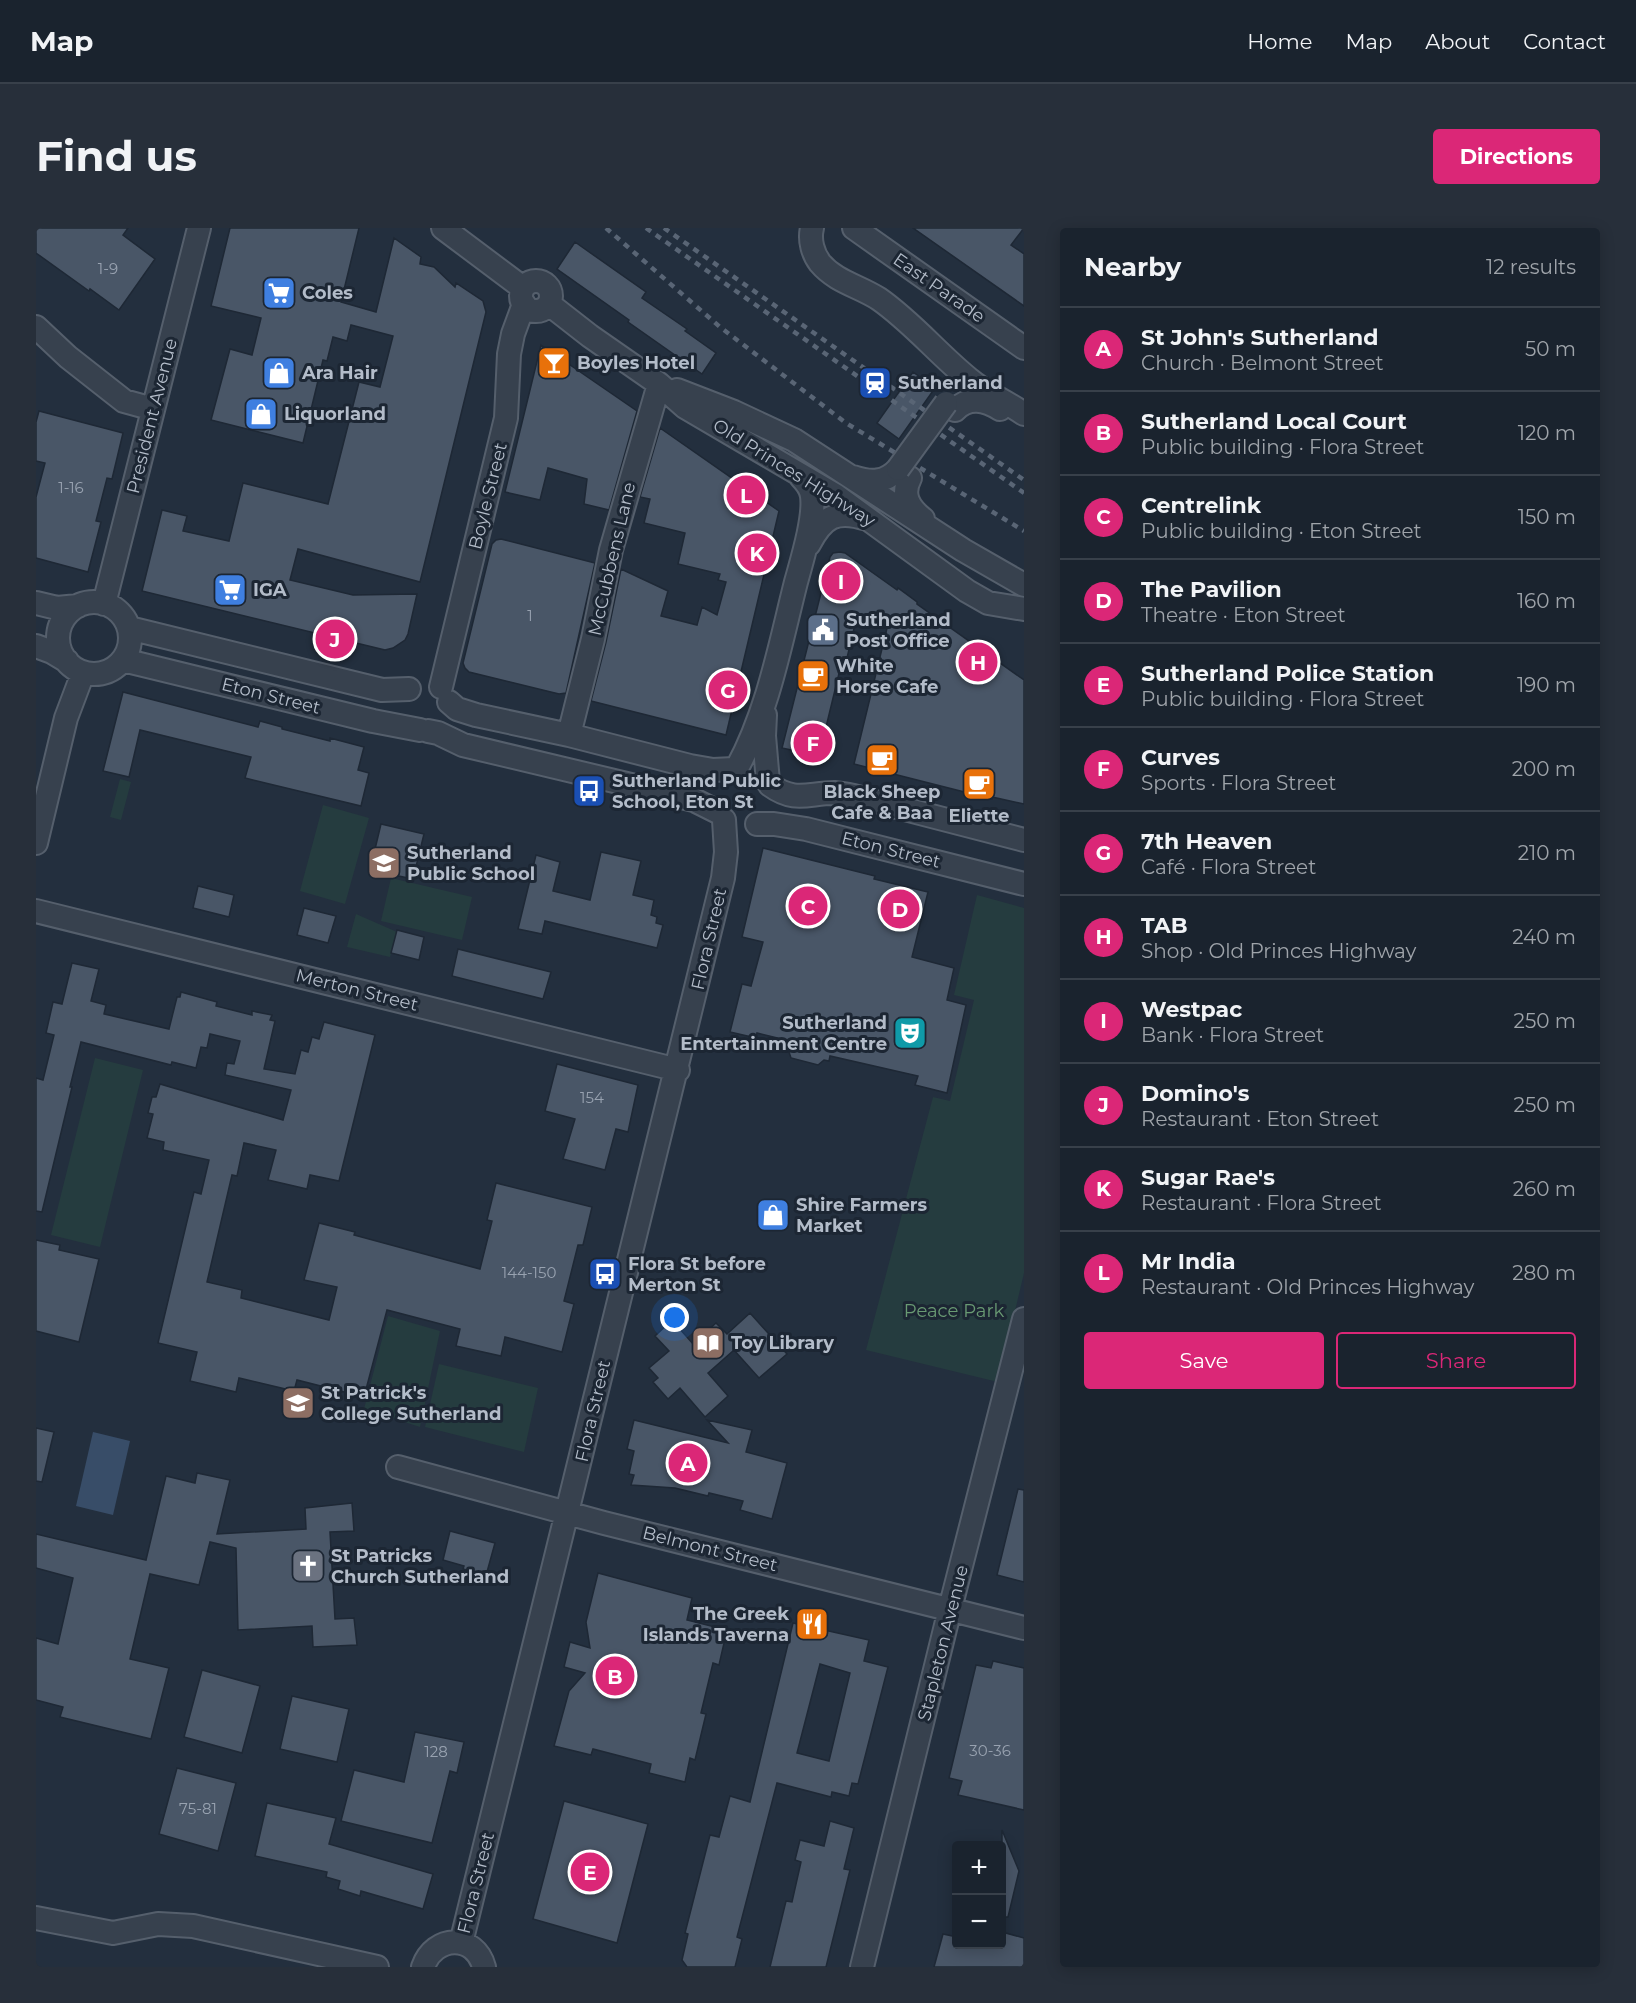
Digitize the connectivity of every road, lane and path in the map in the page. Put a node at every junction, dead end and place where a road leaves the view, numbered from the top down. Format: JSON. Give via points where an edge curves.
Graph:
{"nodes":[{"id":1,"x":199,"y":228,"type":"edge"},
{"id":2,"x":442,"y":228,"type":"edge"},
{"id":3,"x":812,"y":228,"type":"edge"},
{"id":4,"x":854,"y":228,"type":"edge"},
{"id":5,"x":524,"y":296,"type":"junction"},
{"id":6,"x":36,"y":327,"type":"edge"},
{"id":7,"x":932,"y":345,"type":"junction"},
{"id":8,"x":1024,"y":348,"type":"edge"},
{"id":9,"x":659,"y":384,"type":"junction"},
{"id":10,"x":950,"y":407,"type":"junction"},
{"id":11,"x":153,"y":409,"type":"junction"},
{"id":12,"x":1024,"y":416,"type":"edge"},
{"id":13,"x":904,"y":473,"type":"junction"},
{"id":14,"x":846,"y":474,"type":"junction"},
{"id":15,"x":801,"y":477,"type":"junction"},
{"id":16,"x":872,"y":521,"type":"junction"},
{"id":17,"x":963,"y":550,"type":"junction"},
{"id":18,"x":800,"y":568,"type":"junction"},
{"id":19,"x":1024,"y":585,"type":"edge"},
{"id":20,"x":975,"y":596,"type":"junction"},
{"id":21,"x":36,"y":603,"type":"edge"},
{"id":22,"x":104,"y":604,"type":"junction"},
{"id":23,"x":78,"y":606,"type":"junction"},
{"id":24,"x":1024,"y":609,"type":"edge"},
{"id":25,"x":129,"y":628,"type":"junction"},
{"id":26,"x":36,"y":646,"type":"edge"},
{"id":27,"x":123,"y":660,"type":"junction"},
{"id":28,"x":75,"y":667,"type":"junction"},
{"id":29,"x":408,"y":689,"type":"junction"},
{"id":30,"x":445,"y":695,"type":"junction"},
{"id":31,"x":767,"y":696,"type":"junction"},
{"id":32,"x":424,"y":730,"type":"junction"},
{"id":33,"x":569,"y":735,"type":"junction"},
{"id":34,"x":735,"y":769,"type":"junction"},
{"id":35,"x":769,"y":784,"type":"junction"},
{"id":36,"x":721,"y":816,"type":"junction"},
{"id":37,"x":754,"y":825,"type":"junction"},
{"id":38,"x":1024,"y":840,"type":"edge"},
{"id":39,"x":36,"y":843,"type":"edge"},
{"id":40,"x":723,"y":879,"type":"junction"},
{"id":41,"x":1024,"y":884,"type":"edge"},
{"id":42,"x":36,"y":911,"type":"edge"},
{"id":43,"x":678,"y":1070,"type":"junction"},
{"id":44,"x":1024,"y":1319,"type":"edge"},
{"id":45,"x":398,"y":1467,"type":"dead end"},
{"id":46,"x":568,"y":1512,"type":"junction"},
{"id":47,"x":950,"y":1609,"type":"junction"},
{"id":48,"x":1024,"y":1628,"type":"edge"},
{"id":49,"x":36,"y":1918,"type":"edge"},
{"id":50,"x":461,"y":1943,"type":"junction"},
{"id":51,"x":377,"y":1967,"type":"edge"},
{"id":52,"x":423,"y":1967,"type":"edge"},
{"id":53,"x":484,"y":1967,"type":"edge"},
{"id":54,"x":862,"y":1967,"type":"edge"}],
"edges":[{"from":1,"to":11,"type":"street","name":"President Avenue"},
{"from":2,"to":5,"type":"street"},
{"from":3,"to":7,"type":"street","via":[[814,251],[826,269],[880,300]]},
{"from":4,"to":8,"type":"street","name":"East Parade"},
{"from":5,"to":9,"type":"street","name":"Old Princes Highway","via":[[531,282],[544,283],[550,290],[549,304]]},
{"from":5,"to":30,"type":"street","name":"Boyle Street","via":[[509,354],[506,418]]},
{"from":6,"to":11,"type":"street","via":[[124,401]]},
{"from":7,"to":10,"type":"street","via":[[955,374]]},
{"from":7,"to":12,"type":"street","via":[[975,384]]},
{"from":9,"to":14,"type":"street","name":"Old Princes Highway","via":[[788,436]]},
{"from":9,"to":15,"type":"street","name":"Old Princes Highway","via":[[685,407]]},
{"from":9,"to":33,"type":"street","name":"McCubbens Lane","via":[[611,550]]},
{"from":10,"to":12,"type":"street","via":[[976,400]]},
{"from":10,"to":13,"type":"street","bridge":true},
{"from":11,"to":22,"type":"street","name":"President Avenue"},
{"from":13,"to":14,"type":"street","via":[[878,482]]},
{"from":13,"to":17,"type":"street","via":[[911,508]]},
{"from":14,"to":17,"type":"street","name":"Old Princes Highway"},
{"from":15,"to":16,"type":"street","name":"Old Princes Highway","via":[[836,495]]},
{"from":15,"to":18,"type":"street","via":[[809,486],[812,500]]},
{"from":16,"to":18,"type":"street","via":[[853,515],[828,518],[814,534]]},
{"from":16,"to":20,"type":"street","name":"Old Princes Highway"},
{"from":17,"to":19,"type":"street","name":"Old Princes Highway"},
{"from":17,"to":20,"type":"street","via":[[995,578],[992,595],[983,599]]},
{"from":18,"to":31,"type":"street"},
{"from":20,"to":24,"type":"street","name":"Old Princes Highway","via":[[988,603]]},
{"from":21,"to":23,"type":"street","via":[[57,608]]},
{"from":22,"to":23,"type":"street"},
{"from":22,"to":25,"type":"street","via":[[120,613]]},
{"from":23,"to":28,"type":"street","via":[[63,621],[59,632],[62,653]]},
{"from":25,"to":27,"type":"street","via":[[130,645]]},
{"from":25,"to":29,"type":"street","name":"Eton Street","via":[[382,690]]},
{"from":26,"to":28,"type":"street"},
{"from":27,"to":28,"type":"street","via":[[105,673],[94,674]]},
{"from":27,"to":32,"type":"street","name":"Eton Street"},
{"from":28,"to":39,"type":"street"},
{"from":29,"to":30,"type":"street","via":[[429,682]]},
{"from":29,"to":32,"type":"street","via":[[402,700],[402,713],[408,724]]},
{"from":30,"to":32,"type":"street","via":[[448,714],[443,723]]},
{"from":30,"to":33,"type":"street","via":[[456,709],[468,713]]},
{"from":31,"to":34,"type":"street","via":[[751,741]]},
{"from":31,"to":35,"type":"street","via":[[764,736]]},
{"from":32,"to":36,"type":"street","name":"Eton Street","via":[[489,752],[694,800]]},
{"from":33,"to":34,"type":"street","via":[[690,766]]},
{"from":34,"to":35,"type":"street","via":[[757,771]]},
{"from":34,"to":36,"type":"street","via":[[715,787],[713,800]]},
{"from":35,"to":37,"type":"street","via":[[771,807],[766,817]]},
{"from":35,"to":38,"type":"street","via":[[796,797],[846,795]]},
{"from":36,"to":37,"type":"street","via":[[737,827]]},
{"from":36,"to":40,"type":"street","name":"Flora Street","via":[[726,852]]},
{"from":37,"to":40,"type":"street","name":"Flora Street","via":[[737,846]]},
{"from":37,"to":41,"type":"street","name":"Eton Street","via":[[806,829]]},
{"from":40,"to":43,"type":"street","name":"Flora Street"},
{"from":42,"to":43,"type":"street","name":"Merton Street"},
{"from":43,"to":46,"type":"street","name":"Flora Street"},
{"from":44,"to":47,"type":"street","name":"Stapleton Avenue"},
{"from":45,"to":46,"type":"street","name":"Belmont Street"},
{"from":46,"to":47,"type":"street","name":"Belmont Street"},
{"from":46,"to":50,"type":"street","name":"Flora Street"},
{"from":47,"to":48,"type":"street","name":"Belmont Street"},
{"from":47,"to":54,"type":"street","name":"Stapleton Avenue"},
{"from":49,"to":51,"type":"street","via":[[113,1933],[158,1924],[193,1926]]},
{"from":50,"to":52,"type":"street","via":[[442,1944],[433,1949]]},
{"from":50,"to":53,"type":"street","via":[[478,1953]]}]}
